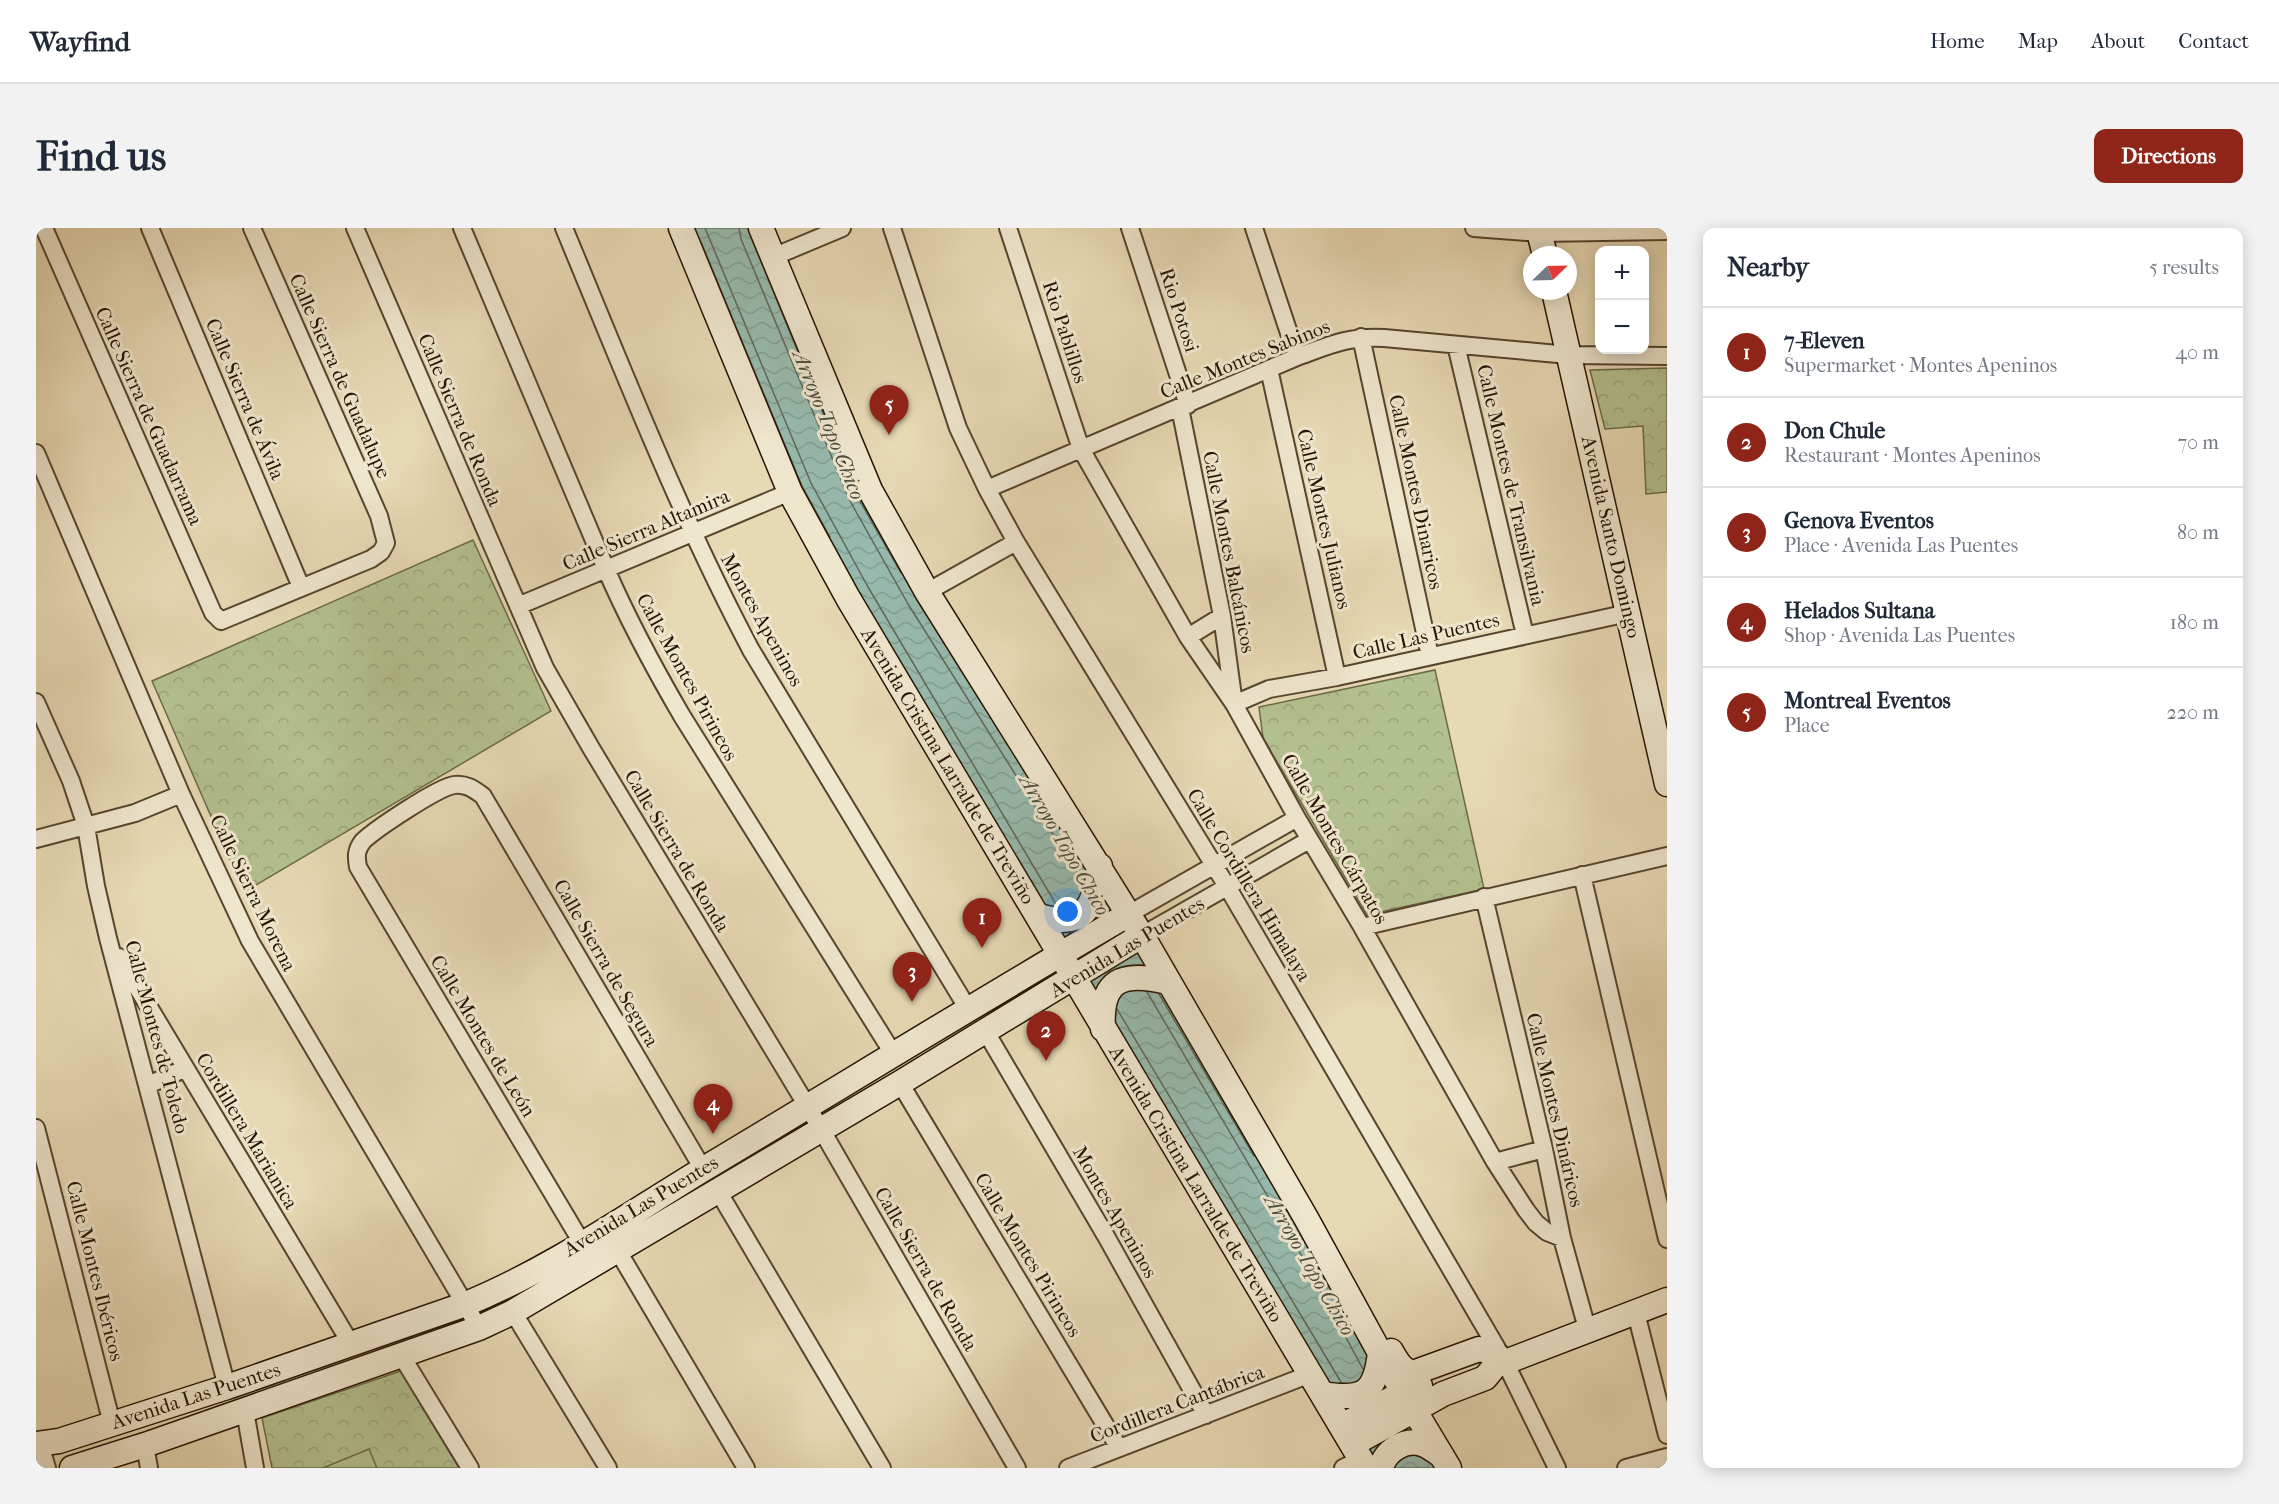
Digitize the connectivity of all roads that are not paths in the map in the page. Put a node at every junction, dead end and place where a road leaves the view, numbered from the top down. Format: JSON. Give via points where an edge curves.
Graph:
{"nodes":[{"id":1,"x":44,"y":228,"type":"edge"},
{"id":2,"x":150,"y":228,"type":"edge"},
{"id":3,"x":252,"y":228,"type":"edge"},
{"id":4,"x":355,"y":228,"type":"edge"},
{"id":5,"x":462,"y":228,"type":"edge"},
{"id":6,"x":564,"y":228,"type":"edge"},
{"id":7,"x":681,"y":228,"type":"edge"},
{"id":8,"x":761,"y":228,"type":"edge"},
{"id":9,"x":843,"y":228,"type":"edge"},
{"id":10,"x":892,"y":228,"type":"edge"},
{"id":11,"x":1008,"y":228,"type":"edge"},
{"id":12,"x":1130,"y":228,"type":"edge"},
{"id":13,"x":1254,"y":228,"type":"edge"},
{"id":14,"x":1474,"y":228,"type":"edge"},
{"id":15,"x":1667,"y":231,"type":"edge"},
{"id":16,"x":1541,"y":239,"type":"edge"},
{"id":17,"x":773,"y":257,"type":"junction"},
{"id":18,"x":1556,"y":300,"type":"edge"},
{"id":19,"x":1361,"y":337,"type":"junction"},
{"id":20,"x":1456,"y":345,"type":"junction"},
{"id":21,"x":1569,"y":354,"type":"junction"},
{"id":22,"x":1667,"y":356,"type":"edge"},
{"id":23,"x":1297,"y":357,"type":"junction"},
{"id":24,"x":1269,"y":369,"type":"junction"},
{"id":25,"x":1184,"y":406,"type":"junction"},
{"id":26,"x":1082,"y":449,"type":"junction"},
{"id":27,"x":36,"y":453,"type":"edge"},
{"id":28,"x":987,"y":489,"type":"junction"},
{"id":29,"x":790,"y":492,"type":"junction"},
{"id":30,"x":691,"y":533,"type":"junction"},
{"id":31,"x":1016,"y":542,"type":"junction"},
{"id":32,"x":606,"y":569,"type":"junction"},
{"id":33,"x":301,"y":587,"type":"junction"},
{"id":34,"x":927,"y":592,"type":"junction"},
{"id":35,"x":518,"y":606,"type":"junction"},
{"id":36,"x":1628,"y":613,"type":"junction"},
{"id":37,"x":1222,"y":616,"type":"junction"},
{"id":38,"x":1525,"y":635,"type":"junction"},
{"id":39,"x":1188,"y":637,"type":"junction"},
{"id":40,"x":1430,"y":656,"type":"junction"},
{"id":41,"x":1338,"y":677,"type":"junction"},
{"id":42,"x":36,"y":702,"type":"edge"},
{"id":43,"x":1234,"y":704,"type":"junction"},
{"id":44,"x":1667,"y":784,"type":"edge"},
{"id":45,"x":466,"y":786,"type":"joint"},
{"id":46,"x":181,"y":794,"type":"junction"},
{"id":47,"x":1297,"y":818,"type":"junction"},
{"id":48,"x":86,"y":826,"type":"junction"},
{"id":49,"x":36,"y":839,"type":"edge"},
{"id":50,"x":1309,"y":840,"type":"junction"},
{"id":51,"x":1667,"y":856,"type":"edge"},
{"id":52,"x":1100,"y":866,"type":"junction"},
{"id":53,"x":1214,"y":866,"type":"junction"},
{"id":54,"x":1582,"y":875,"type":"junction"},
{"id":55,"x":1228,"y":888,"type":"junction"},
{"id":56,"x":1484,"y":897,"type":"junction"},
{"id":57,"x":1043,"y":917,"type":"junction"},
{"id":58,"x":1121,"y":919,"type":"junction"},
{"id":59,"x":1362,"y":927,"type":"junction"},
{"id":60,"x":108,"y":938,"type":"junction"},
{"id":61,"x":1134,"y":941,"type":"junction"},
{"id":62,"x":1063,"y":953,"type":"junction"},
{"id":63,"x":1076,"y":976,"type":"junction"},
{"id":64,"x":1167,"y":982,"type":"junction"},
{"id":65,"x":968,"y":1009,"type":"junction"},
{"id":66,"x":1102,"y":1020,"type":"junction"},
{"id":67,"x":986,"y":1032,"type":"junction"},
{"id":68,"x":894,"y":1055,"type":"junction"},
{"id":69,"x":184,"y":1069,"type":"junction"},
{"id":70,"x":900,"y":1083,"type":"junction"},
{"id":71,"x":148,"y":1085,"type":"junction"},
{"id":72,"x":807,"y":1107,"type":"junction"},
{"id":73,"x":36,"y":1128,"type":"edge"},
{"id":74,"x":821,"y":1129,"type":"junction"},
{"id":75,"x":1544,"y":1149,"type":"junction"},
{"id":76,"x":1495,"y":1162,"type":"junction"},
{"id":77,"x":703,"y":1169,"type":"junction"},
{"id":78,"x":718,"y":1191,"type":"junction"},
{"id":79,"x":1210,"y":1208,"type":"junction"},
{"id":80,"x":1306,"y":1218,"type":"junction"},
{"id":81,"x":1562,"y":1238,"type":"junction"},
{"id":82,"x":1667,"y":1239,"type":"edge"},
{"id":83,"x":582,"y":1243,"type":"junction"},
{"id":84,"x":618,"y":1251,"type":"junction"},
{"id":85,"x":1667,"y":1300,"type":"edge"},
{"id":86,"x":466,"y":1304,"type":"junction"},
{"id":87,"x":513,"y":1312,"type":"junction"},
{"id":88,"x":1636,"y":1313,"type":"junction"},
{"id":89,"x":479,"y":1328,"type":"junction"},
{"id":90,"x":1588,"y":1332,"type":"junction"},
{"id":91,"x":351,"y":1344,"type":"junction"},
{"id":92,"x":401,"y":1355,"type":"junction"},
{"id":93,"x":1379,"y":1360,"type":"junction"},
{"id":94,"x":1500,"y":1364,"type":"junction"},
{"id":95,"x":1300,"y":1378,"type":"junction"},
{"id":96,"x":227,"y":1387,"type":"junction"},
{"id":97,"x":1443,"y":1394,"type":"junction"},
{"id":98,"x":1329,"y":1395,"type":"junction"},
{"id":99,"x":1405,"y":1403,"type":"junction"},
{"id":100,"x":245,"y":1411,"type":"junction"},
{"id":101,"x":1206,"y":1415,"type":"junction"},
{"id":102,"x":112,"y":1424,"type":"junction"},
{"id":103,"x":1667,"y":1435,"type":"edge"},
{"id":104,"x":38,"y":1444,"type":"edge"},
{"id":105,"x":1119,"y":1448,"type":"junction"},
{"id":106,"x":1352,"y":1450,"type":"edge"},
{"id":107,"x":1436,"y":1451,"type":"edge"},
{"id":108,"x":147,"y":1457,"type":"edge"},
{"id":109,"x":1667,"y":1457,"type":"edge"},
{"id":110,"x":47,"y":1468,"type":"edge"},
{"id":111,"x":72,"y":1468,"type":"edge"},
{"id":112,"x":255,"y":1468,"type":"edge"},
{"id":113,"x":470,"y":1468,"type":"edge"},
{"id":114,"x":608,"y":1468,"type":"edge"},
{"id":115,"x":746,"y":1468,"type":"edge"},
{"id":116,"x":882,"y":1468,"type":"edge"},
{"id":117,"x":1017,"y":1468,"type":"edge"},
{"id":118,"x":1068,"y":1468,"type":"edge"},
{"id":119,"x":1381,"y":1468,"type":"edge"},
{"id":120,"x":1557,"y":1468,"type":"edge"},
{"id":121,"x":1626,"y":1468,"type":"edge"}],
"edges":[{"from":1,"to":33,"type":"street","name":"Calle Sierra de Guadarrama","via":[[218,619],[226,620]]},
{"from":2,"to":33,"type":"street","name":"Calle Sierra de Ávila"},
{"from":3,"to":33,"type":"street","name":"Calle Sierra de Guadalupe","via":[[379,516],[386,543],[371,559]]},
{"from":4,"to":35,"type":"street","name":"Calle Sierra de Ronda"},
{"from":5,"to":32,"type":"street","name":"Calle Montes Pirineos"},
{"from":6,"to":30,"type":"street","name":"Montes Apeninos"},
{"from":7,"to":29,"type":"main road","name":"Avenida Cristina Larralde de Treviño"},
{"from":8,"to":17,"type":"main road"},
{"from":9,"to":17,"type":"street"},
{"from":10,"to":28,"type":"street","name":"Calle Cordillera Himalaya","via":[[958,428]]},
{"from":11,"to":26,"type":"street","name":"Rio Pablillos"},
{"from":12,"to":25,"type":"street","name":"Rio Potosi"},
{"from":13,"to":23,"type":"street"},
{"from":14,"to":16,"type":"street"},
{"from":15,"to":16,"type":"street"},
{"from":17,"to":34,"type":"main road","via":[[870,490]]},
{"from":18,"to":21,"type":"main road","name":"Avenida Santo Domingo"},
{"from":19,"to":20,"type":"street","name":"Calle Montes Sabinos"},
{"from":19,"to":23,"type":"street","name":"Calle Montes Sabinos"},
{"from":19,"to":40,"type":"street","name":"Calle Montes Dinaricos"},
{"from":20,"to":21,"type":"street","name":"Calle Montes Sabinos"},
{"from":20,"to":38,"type":"street","name":"Calle Montes de Transilvania"},
{"from":21,"to":22,"type":"street","name":"Calle Montes Sabinos"},
{"from":21,"to":36,"type":"main road","name":"Avenida Santo Domingo"},
{"from":23,"to":24,"type":"street","name":"Calle Montes Sabinos"},
{"from":24,"to":25,"type":"street","name":"Calle Montes Sabinos"},
{"from":24,"to":41,"type":"street","name":"Calle Montes Julianos"},
{"from":25,"to":26,"type":"street","name":"Calle Montes Sabinos"},
{"from":25,"to":37,"type":"street","name":"Calle Montes Balcánicos"},
{"from":26,"to":28,"type":"street","name":"Calle Montes Sabinos"},
{"from":26,"to":39,"type":"street","name":"Calle Montes Cárpatos"},
{"from":27,"to":46,"type":"street","name":"Calle Sierra Morena"},
{"from":28,"to":31,"type":"street","name":"Calle Cordillera Himalaya"},
{"from":29,"to":30,"type":"street","name":"Calle Sierra Altamira"},
{"from":29,"to":57,"type":"main road","name":"Avenida Cristina Larralde de Treviño","via":[[848,598]]},
{"from":30,"to":32,"type":"street","name":"Calle Sierra Altamira"},
{"from":30,"to":65,"type":"street","name":"Montes Apeninos","via":[[751,650]]},
{"from":31,"to":34,"type":"street"},
{"from":31,"to":53,"type":"street","name":"Calle Cordillera Himalaya"},
{"from":32,"to":35,"type":"street","name":"Calle Sierra Altamira"},
{"from":32,"to":68,"type":"street","name":"Calle Montes Pirineos","via":[[682,716]]},
{"from":34,"to":52,"type":"main road"},
{"from":35,"to":72,"type":"street","name":"Calle Sierra de Ronda","via":[[545,668],[573,718]]},
{"from":36,"to":38,"type":"street","name":"Calle Las Puentes"},
{"from":36,"to":44,"type":"main road","name":"Avenida Santo Domingo"},
{"from":37,"to":39,"type":"street"},
{"from":37,"to":43,"type":"street","name":"Calle Montes Balcánicos"},
{"from":38,"to":40,"type":"street","name":"Calle Las Puentes"},
{"from":39,"to":43,"type":"street","name":"Calle Montes Cárpatos"},
{"from":40,"to":41,"type":"street","name":"Calle Las Puentes"},
{"from":41,"to":43,"type":"street","name":"Calle Las Puentes","via":[[1269,689]]},
{"from":42,"to":48,"type":"street","name":"Calle Montes de Toledo"},
{"from":43,"to":47,"type":"street","name":"Calle Montes Cárpatos"},
{"from":45,"to":77,"type":"street","name":"Calle Sierra de Segura","via":[[483,796]]},
{"from":45,"to":83,"type":"street","name":"Calle Montes de León","via":[[440,790],[371,834],[357,848],[358,867]]},
{"from":46,"to":48,"type":"street","via":[[135,813]]},
{"from":46,"to":86,"type":"street","name":"Calle Sierra Morena","via":[[271,980]]},
{"from":47,"to":50,"type":"street","name":"Calle Montes Cárpatos"},
{"from":47,"to":53,"type":"street","name":"Avenida Las Puentes"},
{"from":48,"to":49,"type":"street"},
{"from":48,"to":60,"type":"street","name":"Calle Montes de Toledo"},
{"from":50,"to":55,"type":"street","name":"Avenida Las Puentes"},
{"from":50,"to":59,"type":"street","name":"Calle Montes Cárpatos"},
{"from":51,"to":54,"type":"street"},
{"from":52,"to":57,"type":"main road","via":[[1096,894],[1085,912],[1065,920]]},
{"from":52,"to":58,"type":"main road"},
{"from":53,"to":55,"type":"street","name":"Calle Cordillera Himalaya"},
{"from":53,"to":58,"type":"street","name":"Avenida Las Puentes"},
{"from":54,"to":56,"type":"street"},
{"from":54,"to":82,"type":"street"},
{"from":55,"to":61,"type":"street","name":"Avenida Las Puentes"},
{"from":55,"to":94,"type":"street","name":"Calle Cordillera Himalaya"},
{"from":56,"to":59,"type":"street"},
{"from":56,"to":75,"type":"street","name":"Calle Montes Dináricos"},
{"from":57,"to":62,"type":"main road","name":"Avenida Cristina Larralde de Treviño"},
{"from":58,"to":61,"type":"main road"},
{"from":58,"to":62,"type":"main road","name":"Avenida Las Puentes"},
{"from":59,"to":76,"type":"street","name":"Calle Montes Cárpatos"},
{"from":60,"to":69,"type":"street","name":"Cordillera Marianica"},
{"from":60,"to":71,"type":"street","name":"Calle Montes de Toledo"},
{"from":61,"to":63,"type":"main road","name":"Avenida Las Puentes"},
{"from":61,"to":64,"type":"main road"},
{"from":62,"to":63,"type":"main road","name":"Avenida Cristina Larralde de Treviño"},
{"from":62,"to":65,"type":"main road","name":"Avenida Las Puentes"},
{"from":63,"to":66,"type":"main road","name":"Avenida Cristina Larralde de Treviño"},
{"from":63,"to":67,"type":"main road","name":"Avenida Las Puentes"},
{"from":64,"to":66,"type":"main road","via":[[1143,977],[1118,982],[1108,993]]},
{"from":64,"to":80,"type":"main road"},
{"from":65,"to":68,"type":"main road","name":"Avenida Las Puentes"},
{"from":66,"to":79,"type":"main road","name":"Avenida Cristina Larralde de Treviño"},
{"from":67,"to":70,"type":"main road","name":"Avenida Las Puentes"},
{"from":67,"to":101,"type":"street","name":"Montes Apeninos"},
{"from":68,"to":72,"type":"main road","name":"Avenida Las Puentes"},
{"from":69,"to":71,"type":"street"},
{"from":69,"to":91,"type":"street","name":"Cordillera Marianica"},
{"from":70,"to":74,"type":"main road","name":"Avenida Las Puentes"},
{"from":70,"to":105,"type":"street","name":"Calle Montes Pirineos"},
{"from":71,"to":96,"type":"street","name":"Calle Montes de Toledo"},
{"from":72,"to":74,"type":"street","name":"Calle Sierra de Ronda"},
{"from":72,"to":77,"type":"main road","name":"Avenida Las Puentes"},
{"from":73,"to":102,"type":"street","name":"Calle Montes Ibéricos"},
{"from":74,"to":78,"type":"main road","name":"Avenida Las Puentes"},
{"from":74,"to":117,"type":"street","name":"Calle Sierra de Ronda"},
{"from":75,"to":76,"type":"street"},
{"from":75,"to":81,"type":"street","name":"Calle Montes Dináricos"},
{"from":76,"to":81,"type":"street","name":"Calle Montes Cárpatos","via":[[1536,1223]]},
{"from":77,"to":83,"type":"main road","name":"Avenida Las Puentes"},
{"from":78,"to":84,"type":"main road","name":"Avenida Las Puentes"},
{"from":78,"to":116,"type":"street"},
{"from":79,"to":95,"type":"street","via":[[1214,1226]]},
{"from":79,"to":98,"type":"main road","name":"Avenida Cristina Larralde de Treviño"},
{"from":80,"to":93,"type":"main road"},
{"from":80,"to":94,"type":"main road","via":[[1400,1366],[1407,1371],[1419,1371],[1479,1349],[1492,1352]]},
{"from":81,"to":90,"type":"street","name":"Calle Montes Dináricos"},
{"from":83,"to":86,"type":"main road","name":"Avenida Las Puentes","via":[[511,1284]]},
{"from":84,"to":87,"type":"main road","name":"Avenida Las Puentes"},
{"from":84,"to":115,"type":"street"},
{"from":85,"to":88,"type":"main road"},
{"from":86,"to":89,"type":"street","name":"Calle Sierra Morena"},
{"from":86,"to":91,"type":"main road","name":"Avenida Las Puentes"},
{"from":87,"to":89,"type":"main road","name":"Avenida Las Puentes"},
{"from":87,"to":114,"type":"street"},
{"from":88,"to":90,"type":"main road"},
{"from":88,"to":103,"type":"street"},
{"from":89,"to":92,"type":"main road","name":"Avenida Las Puentes"},
{"from":90,"to":94,"type":"main road"},
{"from":91,"to":96,"type":"main road","name":"Avenida Las Puentes"},
{"from":92,"to":100,"type":"main road","name":"Avenida Las Puentes"},
{"from":92,"to":113,"type":"street"},
{"from":93,"to":98,"type":"main road","via":[[1376,1380],[1361,1394]]},
{"from":93,"to":99,"type":"main road"},
{"from":94,"to":97,"type":"main road","via":[[1485,1378]]},
{"from":94,"to":99,"type":"main road","via":[[1479,1364]]},
{"from":94,"to":120,"type":"street","name":"Calle Cordillera Himalaya"},
{"from":95,"to":101,"type":"street","name":"Cordillera Cantábrica"},
{"from":95,"to":106,"type":"street"},
{"from":96,"to":102,"type":"main road","name":"Avenida Las Puentes"},
{"from":97,"to":99,"type":"main road"},
{"from":97,"to":107,"type":"main road","via":[[1434,1416]]},
{"from":98,"to":106,"type":"main road","name":"Avenida Cristina Larralde de Treviño"},
{"from":99,"to":106,"type":"main road"},
{"from":99,"to":107,"type":"main road"},
{"from":100,"to":108,"type":"main road","name":"Avenida Las Puentes"},
{"from":100,"to":112,"type":"street"},
{"from":101,"to":105,"type":"street","name":"Cordillera Cantábrica"},
{"from":102,"to":104,"type":"main road","name":"Avenida Las Puentes"},
{"from":104,"to":110,"type":"street"},
{"from":105,"to":118,"type":"street","name":"Cordillera Cantábrica"},
{"from":107,"to":119,"type":"main road","via":[[1414,1442],[1392,1450]]},
{"from":108,"to":111,"type":"main road","name":"Avenida Las Puentes"},
{"from":109,"to":121,"type":"street"}]}
